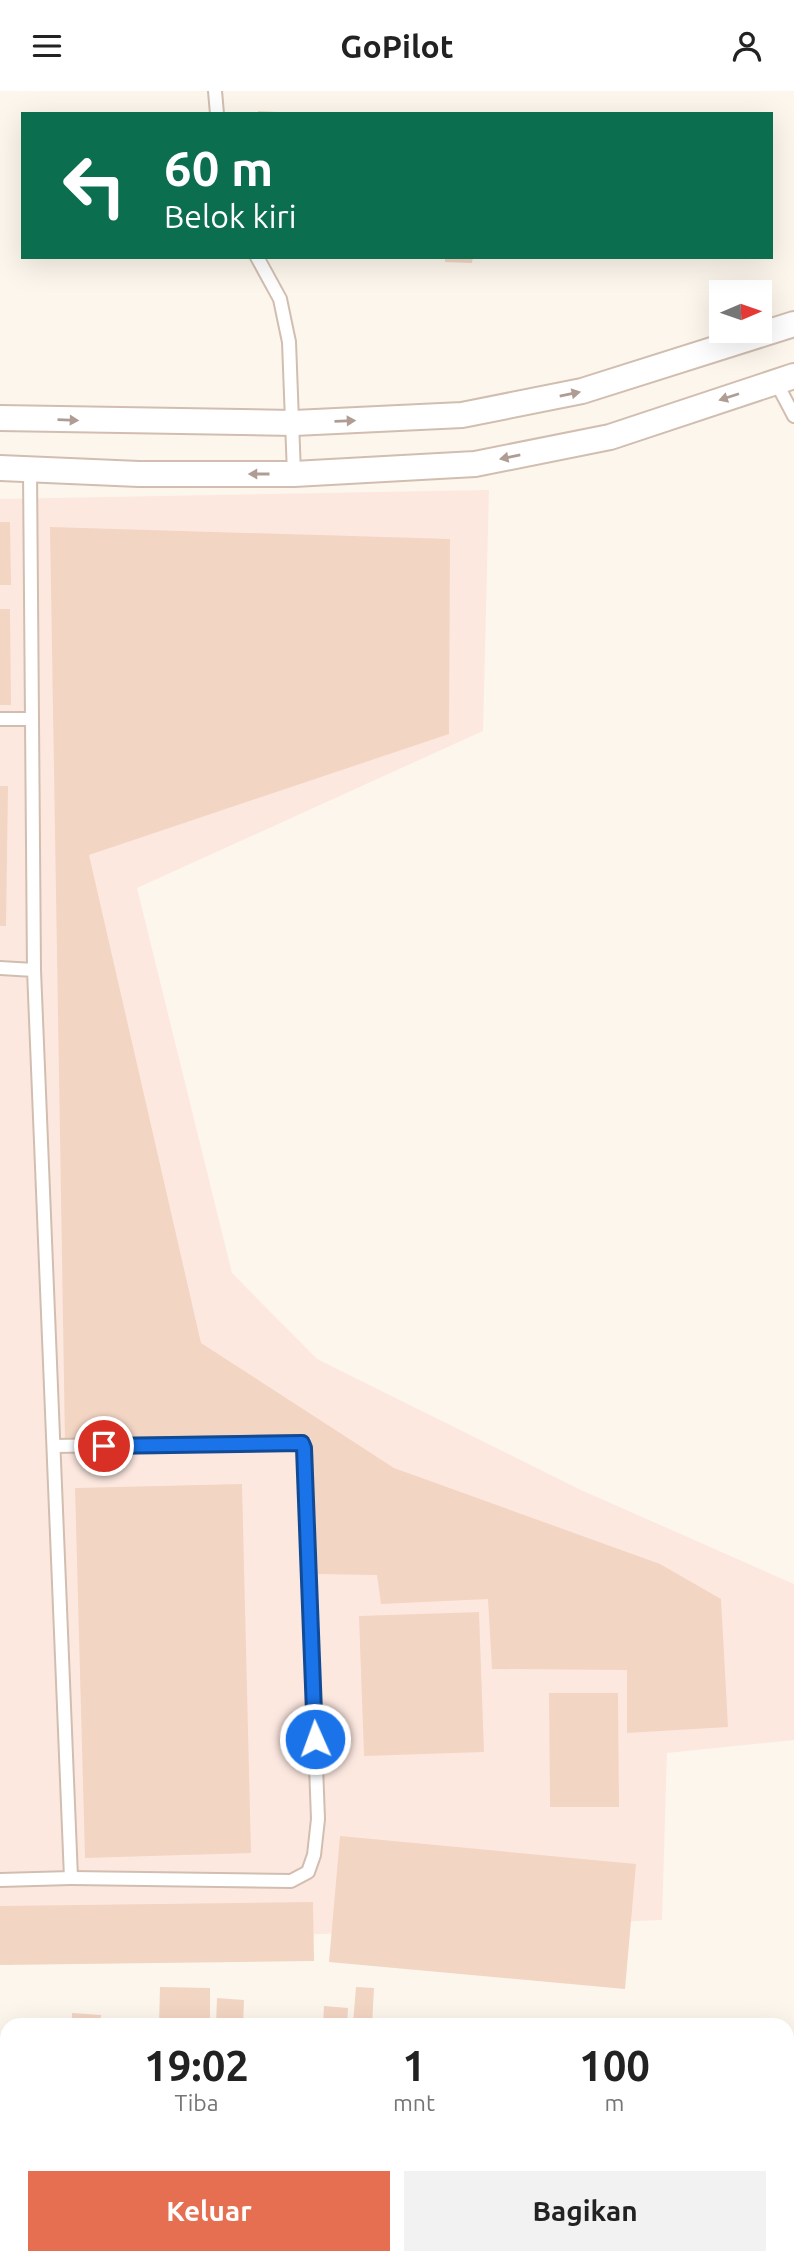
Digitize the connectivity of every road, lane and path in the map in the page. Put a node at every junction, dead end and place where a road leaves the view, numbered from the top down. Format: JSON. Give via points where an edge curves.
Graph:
{"nodes":[{"id":1,"x":215,"y":91,"type":"edge"},
{"id":2,"x":217,"y":112,"type":"edge"},
{"id":3,"x":258,"y":259,"type":"edge"},
{"id":4,"x":794,"y":324,"type":"edge"},
{"id":5,"x":785,"y":379,"type":"edge"},
{"id":6,"x":794,"y":416,"type":"edge"},
{"id":7,"x":0,"y":418,"type":"edge"},
{"id":8,"x":294,"y":423,"type":"junction"},
{"id":9,"x":0,"y":468,"type":"edge"},
{"id":10,"x":30,"y":470,"type":"junction"},
{"id":11,"x":294,"y":474,"type":"junction"},
{"id":12,"x":0,"y":719,"type":"edge"},
{"id":13,"x":33,"y":719,"type":"junction"},
{"id":14,"x":0,"y":968,"type":"edge"},
{"id":15,"x":34,"y":969,"type":"junction"},
{"id":16,"x":54,"y":1446,"type":"junction"},
{"id":17,"x":71,"y":1878,"type":"junction"},
{"id":18,"x":0,"y":1880,"type":"edge"}],
"edges":[{"from":1,"to":2,"type":"lane"},
{"from":3,"to":8,"type":"lane","via":[[280,299],[289,341]]},
{"from":8,"to":4,"type":"street","one_way":true,"via":[[462,415],[582,391]]},
{"from":5,"to":6,"type":"lane"},
{"from":5,"to":11,"type":"street","one_way":true,"via":[[610,437],[475,464]]},
{"from":7,"to":8,"type":"street","one_way":true},
{"from":8,"to":11,"type":"lane"},
{"from":9,"to":10,"type":"street"},
{"from":11,"to":10,"type":"street","one_way":true},
{"from":10,"to":13,"type":"lane"},
{"from":12,"to":13,"type":"lane"},
{"from":13,"to":15,"type":"lane"},
{"from":14,"to":15,"type":"lane"},
{"from":15,"to":16,"type":"lane"},
{"from":16,"to":17,"type":"lane"},
{"from":16,"to":17,"type":"lane","via":[[296,1442],[304,1448],[318,1819],[308,1873],[291,1881]]},
{"from":17,"to":18,"type":"lane"}]}
